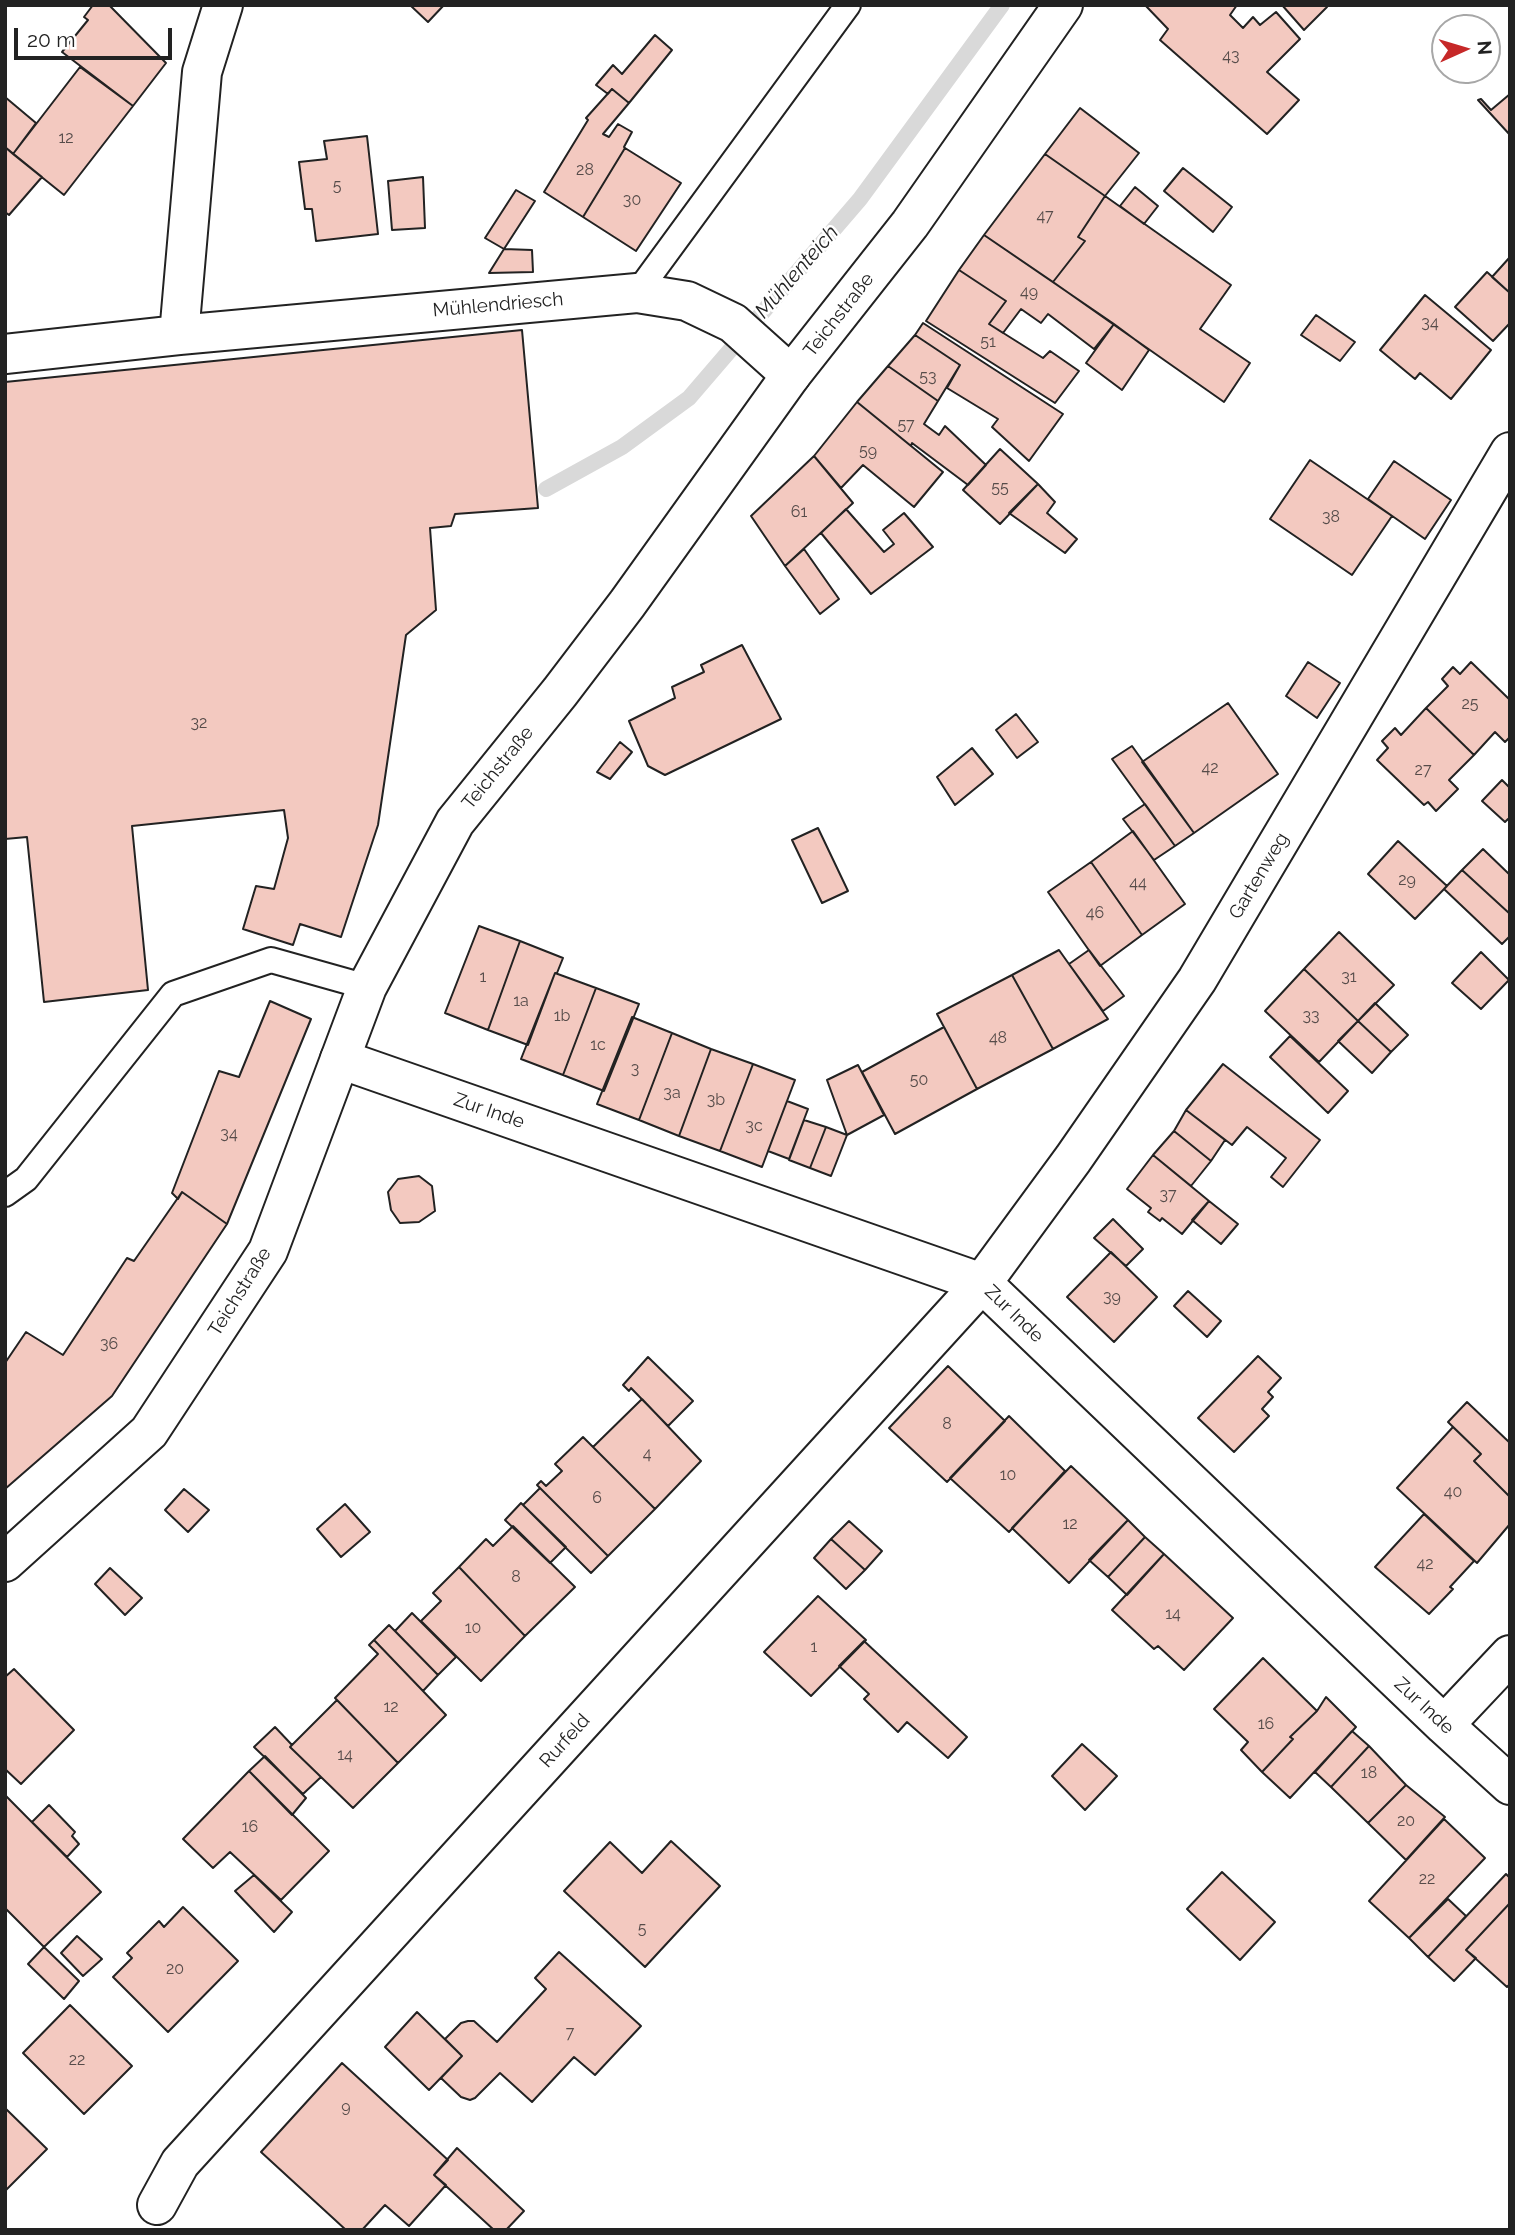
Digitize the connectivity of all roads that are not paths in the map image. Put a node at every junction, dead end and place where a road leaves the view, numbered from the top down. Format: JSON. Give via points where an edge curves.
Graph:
{"nodes":[{"id":1,"x":223,"y":5,"type":"edge"},
{"id":2,"x":849,"y":5,"type":"edge"},
{"id":3,"x":1063,"y":5,"type":"edge"},
{"id":4,"x":636,"y":293,"type":"junction"},
{"id":5,"x":179,"y":335,"type":"junction"},
{"id":6,"x":5,"y":354,"type":"edge"},
{"id":7,"x":791,"y":375,"type":"junction"},
{"id":8,"x":1510,"y":452,"type":"edge"},
{"id":9,"x":367,"y":987,"type":"junction"},
{"id":10,"x":340,"y":1059,"type":"junction"},
{"id":11,"x":5,"y":1194,"type":"edge"},
{"id":12,"x":982,"y":1283,"type":"junction"},
{"id":13,"x":5,"y":1562,"type":"edge"},
{"id":14,"x":1510,"y":1655,"type":"edge"},
{"id":15,"x":1444,"y":1725,"type":"junction"},
{"id":16,"x":1510,"y":1785,"type":"edge"},
{"id":17,"x":157,"y":2204,"type":"dead end"}],
"edges":[{"from":1,"to":5,"type":"street","via":[[202,72]]},
{"from":2,"to":4,"type":"lane"},
{"from":3,"to":7,"type":"street","name":"Teichstraße","via":[[910,224]]},
{"from":4,"to":5,"type":"street","name":"Mühlendriesch"},
{"from":4,"to":7,"type":"street","name":"Mühlendriesch","via":[[687,301],[746,334]]},
{"from":5,"to":6,"type":"street","name":"Mühlendriesch"},
{"from":7,"to":9,"type":"street","name":"Teichstraße","via":[[626,604],[455,822]]},
{"from":8,"to":12,"type":"street","name":"Gartenweg","via":[[1197,980]]},
{"from":9,"to":10,"type":"street","name":"Teichstraße"},
{"from":9,"to":11,"type":"lane","via":[[271,960],[173,994],[26,1179]]},
{"from":10,"to":12,"type":"street","name":"Zur Inde"},
{"from":10,"to":13,"type":"street","name":"Teichstraße","via":[[268,1251],[149,1432]]},
{"from":12,"to":15,"type":"street","name":"Zur Inde"},
{"from":12,"to":17,"type":"street","name":"Rurfeld","via":[[180,2163]]},
{"from":14,"to":15,"type":"street"},
{"from":15,"to":16,"type":"street","name":"Zur Inde"}]}
